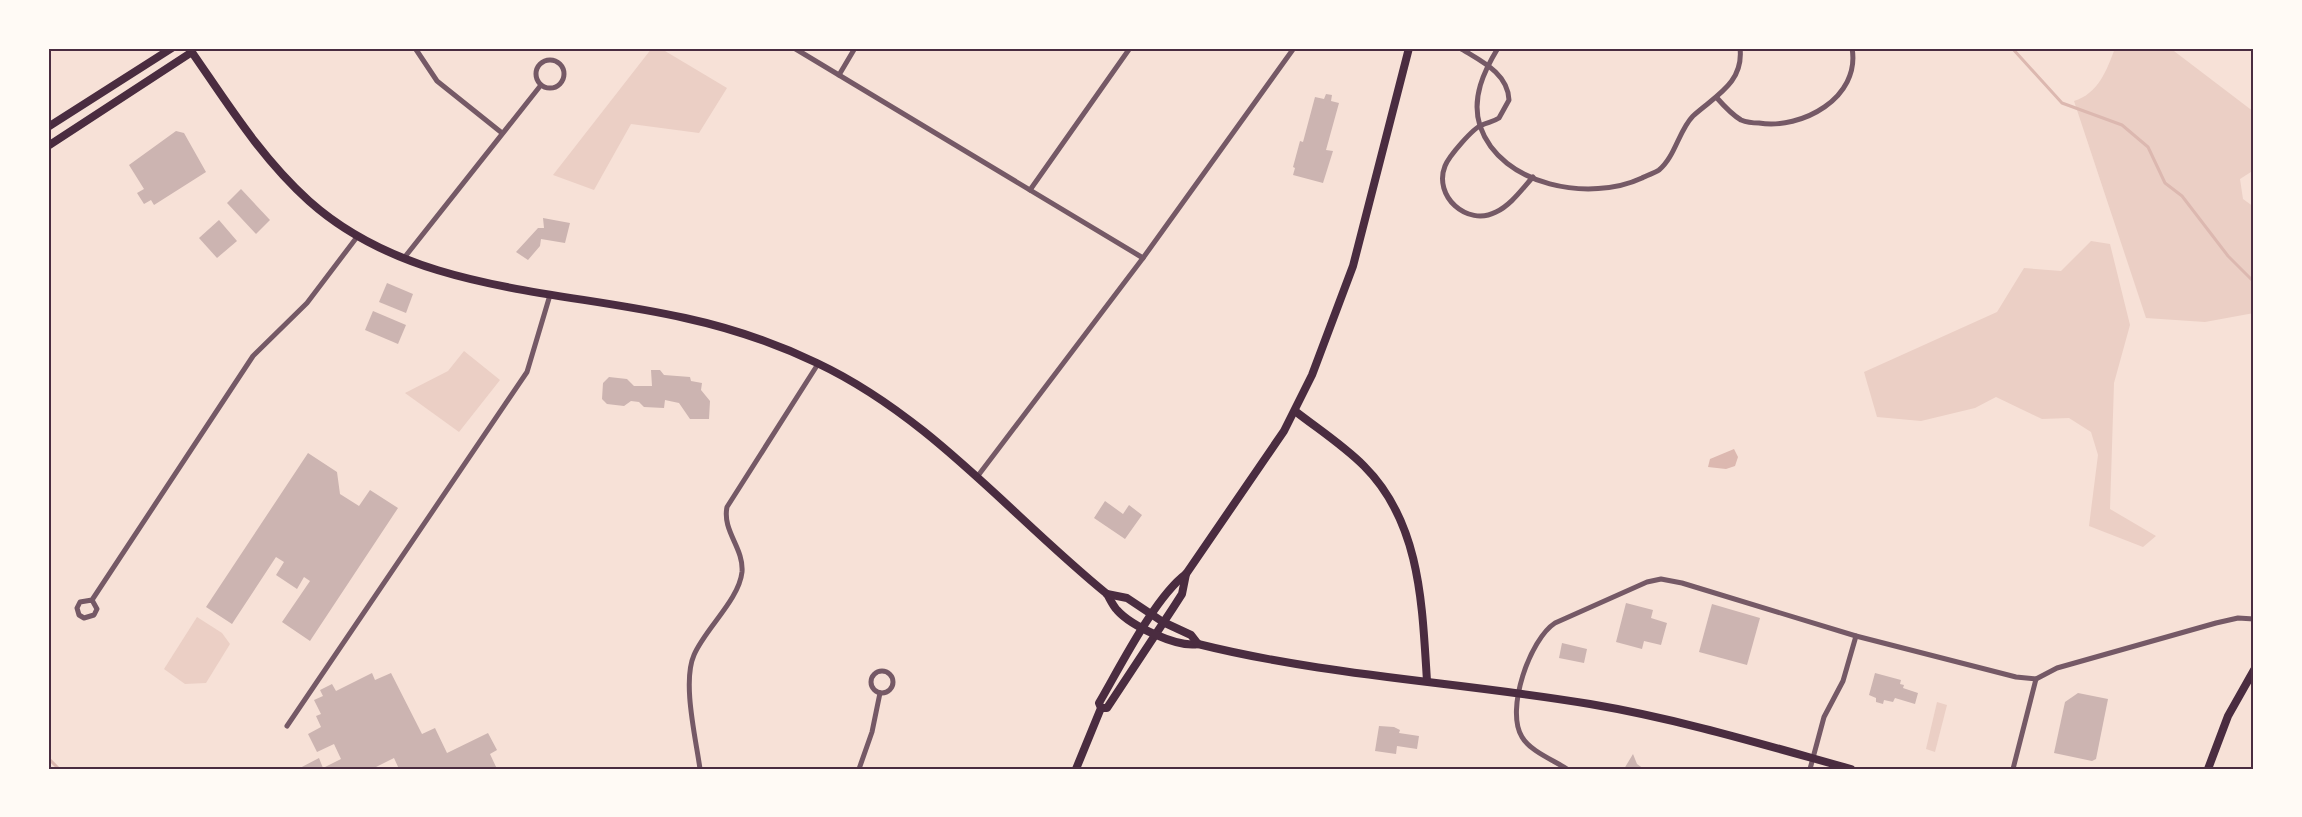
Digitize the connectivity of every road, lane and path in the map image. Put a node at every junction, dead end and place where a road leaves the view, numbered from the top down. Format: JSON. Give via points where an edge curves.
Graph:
{"nodes":[{"id":1,"x":172,"y":48,"type":"edge"},
{"id":2,"x":415,"y":48,"type":"edge"},
{"id":3,"x":794,"y":48,"type":"edge"},
{"id":4,"x":855,"y":48,"type":"edge"},
{"id":5,"x":1130,"y":48,"type":"edge"},
{"id":6,"x":1294,"y":48,"type":"edge"},
{"id":7,"x":1409,"y":48,"type":"edge"},
{"id":8,"x":1460,"y":48,"type":"edge"},
{"id":9,"x":1498,"y":48,"type":"edge"},
{"id":10,"x":1740,"y":48,"type":"edge"},
{"id":11,"x":1852,"y":48,"type":"edge"},
{"id":12,"x":193,"y":49,"type":"edge"},
{"id":13,"x":1487,"y":66,"type":"junction"},
{"id":14,"x":839,"y":75,"type":"junction"},
{"id":15,"x":541,"y":85,"type":"junction"},
{"id":16,"x":1717,"y":98,"type":"junction"},
{"id":17,"x":1480,"y":125,"type":"junction"},
{"id":18,"x":48,"y":127,"type":"edge"},
{"id":19,"x":502,"y":133,"type":"junction"},
{"id":20,"x":48,"y":146,"type":"edge"},
{"id":21,"x":1533,"y":177,"type":"junction"},
{"id":22,"x":1030,"y":190,"type":"junction"},
{"id":23,"x":357,"y":237,"type":"junction"},
{"id":24,"x":404,"y":258,"type":"junction"},
{"id":25,"x":1143,"y":258,"type":"junction"},
{"id":26,"x":550,"y":295,"type":"junction"},
{"id":27,"x":818,"y":364,"type":"junction"},
{"id":28,"x":1295,"y":411,"type":"junction"},
{"id":29,"x":977,"y":477,"type":"junction"},
{"id":30,"x":1186,"y":574,"type":"junction"},
{"id":31,"x":1107,"y":594,"type":"junction"},
{"id":32,"x":92,"y":600,"type":"dead end"},
{"id":33,"x":1153,"y":615,"type":"junction"},
{"id":34,"x":2254,"y":619,"type":"edge"},
{"id":35,"x":1163,"y":622,"type":"junction"},
{"id":36,"x":1144,"y":628,"type":"junction"},
{"id":37,"x":1155,"y":633,"type":"junction"},
{"id":38,"x":1856,"y":636,"type":"junction"},
{"id":39,"x":1198,"y":644,"type":"junction"},
{"id":40,"x":2254,"y":670,"type":"edge"},
{"id":41,"x":2036,"y":679,"type":"junction"},
{"id":42,"x":1427,"y":681,"type":"junction"},
{"id":43,"x":880,"y":693,"type":"junction"},
{"id":44,"x":1518,"y":694,"type":"junction"},
{"id":45,"x":1101,"y":708,"type":"junction"},
{"id":46,"x":287,"y":726,"type":"dead end"},
{"id":47,"x":1812,"y":758,"type":"junction"},
{"id":48,"x":700,"y":769,"type":"edge"},
{"id":49,"x":859,"y":769,"type":"edge"},
{"id":50,"x":1076,"y":769,"type":"edge"},
{"id":51,"x":1568,"y":769,"type":"edge"},
{"id":52,"x":1810,"y":769,"type":"edge"},
{"id":53,"x":1851,"y":769,"type":"edge"},
{"id":54,"x":2013,"y":769,"type":"edge"},
{"id":55,"x":2208,"y":769,"type":"edge"}],
"edges":[{"from":1,"to":18,"type":"main road"},
{"from":2,"to":19,"type":"street","via":[[437,81]]},
{"from":3,"to":14,"type":"street"},
{"from":4,"to":14,"type":"street"},
{"from":5,"to":22,"type":"street"},
{"from":6,"to":25,"type":"street"},
{"from":7,"to":28,"type":"main road","via":[[1344,293]]},
{"from":8,"to":13,"type":"street"},
{"from":9,"to":13,"type":"street"},
{"from":10,"to":16,"type":"street","via":[[1734,78]]},
{"from":11,"to":16,"type":"street","via":[[1848,79],[1837,94],[1824,108],[1796,122],[1779,125],[1743,121]]},
{"from":12,"to":20,"type":"main road"},
{"from":12,"to":23,"type":"main road","via":[[268,159],[310,202]]},
{"from":13,"to":17,"type":"street","via":[[1478,96]]},
{"from":13,"to":17,"type":"street","via":[[1504,80],[1509,100],[1499,118]]},
{"from":14,"to":22,"type":"street"},
{"from":15,"to":15,"type":"street","via":[[538,68],[549,60],[557,62],[563,69],[561,82],[554,87]]},
{"from":15,"to":19,"type":"street"},
{"from":16,"to":21,"type":"street","via":[[1692,117],[1660,170],[1630,183],[1607,189],[1582,189]]},
{"from":17,"to":21,"type":"street","via":[[1500,154]]},
{"from":17,"to":21,"type":"street","via":[[1445,167],[1444,188],[1454,206],[1473,215],[1494,214]]},
{"from":19,"to":24,"type":"street"},
{"from":22,"to":25,"type":"street"},
{"from":23,"to":24,"type":"main road"},
{"from":23,"to":32,"type":"street","via":[[307,303],[253,356]]},
{"from":24,"to":26,"type":"main road","via":[[444,272]]},
{"from":25,"to":29,"type":"street"},
{"from":26,"to":27,"type":"main road","via":[[722,327]]},
{"from":26,"to":46,"type":"street","via":[[527,372]]},
{"from":27,"to":29,"type":"main road","via":[[885,403],[941,444]]},
{"from":27,"to":48,"type":"street","via":[[727,507],[726,523],[738,548],[742,573],[735,592],[698,647],[690,666]]},
{"from":28,"to":30,"type":"main road"},
{"from":28,"to":42,"type":"main road","via":[[1364,465],[1401,516],[1416,568]]},
{"from":29,"to":31,"type":"main road"},
{"from":30,"to":33,"type":"main road","via":[[1172,585]]},
{"from":30,"to":35,"type":"main road","via":[[1182,594]]},
{"from":31,"to":33,"type":"main road","via":[[1127,598]]},
{"from":31,"to":36,"type":"main road","via":[[1117,610]]},
{"from":33,"to":35,"type":"main road"},
{"from":33,"to":36,"type":"main road"},
{"from":34,"to":41,"type":"street","via":[[2216,623],[2057,668]]},
{"from":35,"to":37,"type":"main road"},
{"from":35,"to":39,"type":"main road","via":[[1191,635]]},
{"from":36,"to":37,"type":"main road"},
{"from":36,"to":45,"type":"main road","via":[[1099,703]]},
{"from":37,"to":39,"type":"main road","via":[[1186,646]]},
{"from":37,"to":45,"type":"main road","via":[[1107,708]]},
{"from":38,"to":41,"type":"street"},
{"from":38,"to":44,"type":"street","via":[[1661,579],[1545,630],[1529,657]]},
{"from":38,"to":47,"type":"street"},
{"from":39,"to":42,"type":"main road","via":[[1295,664]]},
{"from":40,"to":55,"type":"main road","via":[[2228,716]]},
{"from":41,"to":54,"type":"street"},
{"from":42,"to":44,"type":"main road"},
{"from":43,"to":43,"type":"street","via":[[871,681],[873,674],[887,672],[893,685],[888,692]]},
{"from":43,"to":49,"type":"street"},
{"from":44,"to":47,"type":"main road","via":[[1673,720]]},
{"from":44,"to":51,"type":"street","via":[[1517,726],[1521,737]]},
{"from":45,"to":50,"type":"main road"},
{"from":47,"to":52,"type":"street"},
{"from":47,"to":53,"type":"main road"}]}
